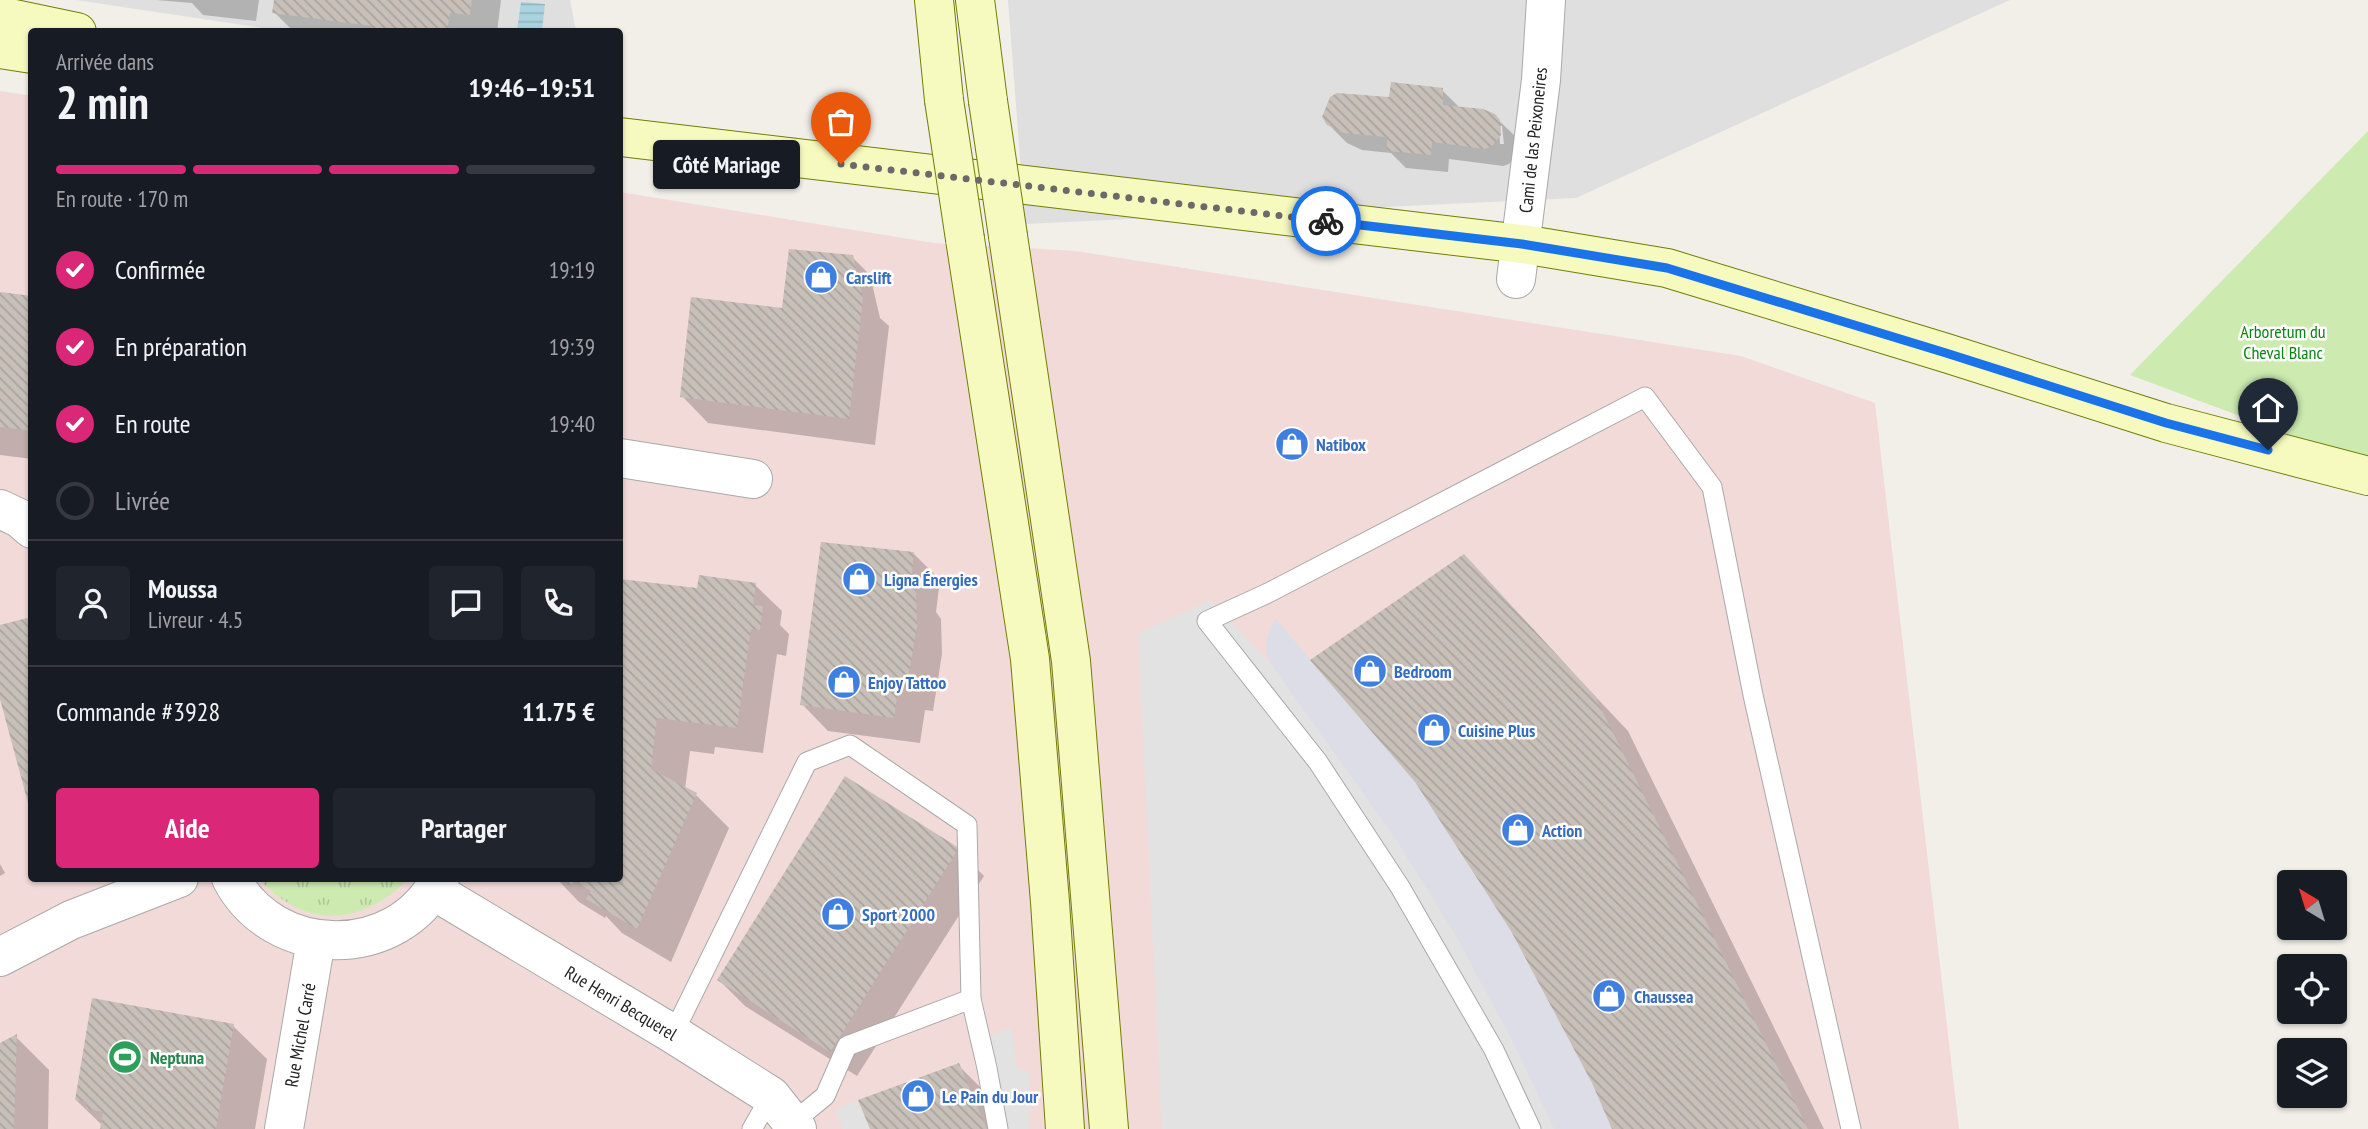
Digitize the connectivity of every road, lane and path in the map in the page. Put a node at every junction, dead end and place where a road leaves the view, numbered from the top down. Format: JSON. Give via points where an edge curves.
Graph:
{"nodes":[{"id":1,"x":934,"y":0,"type":"edge"},
{"id":2,"x":975,"y":0,"type":"edge"},
{"id":3,"x":1546,"y":0,"type":"edge"},
{"id":4,"x":0,"y":16,"type":"edge"},
{"id":5,"x":58,"y":28,"type":"edge"},
{"id":6,"x":0,"y":49,"type":"edge"},
{"id":7,"x":28,"y":53,"type":"edge"},
{"id":8,"x":623,"y":137,"type":"edge"},
{"id":9,"x":1519,"y":262,"type":"junction"},
{"id":10,"x":623,"y":458,"type":"edge"},
{"id":11,"x":2368,"y":476,"type":"edge"},
{"id":12,"x":753,"y":479,"type":"dead end"},
{"id":13,"x":0,"y":509,"type":"edge"},
{"id":14,"x":28,"y":525,"type":"edge"},
{"id":15,"x":169,"y":882,"type":"edge"},
{"id":16,"x":233,"y":882,"type":"edge"},
{"id":17,"x":437,"y":885,"type":"edge"},
{"id":18,"x":316,"y":940,"type":"junction"},
{"id":19,"x":0,"y":957,"type":"edge"},
{"id":20,"x":971,"y":999,"type":"junction"},
{"id":21,"x":673,"y":1034,"type":"junction"},
{"id":22,"x":787,"y":1116,"type":"edge"},
{"id":23,"x":284,"y":1129,"type":"edge"},
{"id":24,"x":752,"y":1129,"type":"edge"},
{"id":25,"x":998,"y":1129,"type":"edge"},
{"id":26,"x":1065,"y":1129,"type":"edge"},
{"id":27,"x":1109,"y":1129,"type":"edge"},
{"id":28,"x":1531,"y":1129,"type":"edge"},
{"id":29,"x":1851,"y":1129,"type":"edge"}],
"edges":[{"from":1,"to":26,"type":"main road","bridge":true,"via":[[964,239],[1030,659]]},
{"from":2,"to":27,"type":"main road","bridge":true,"via":[[1072,661]]},
{"from":3,"to":9,"type":"street","name":"Cami de las Peixoneires"},
{"from":4,"to":5,"type":"main road"},
{"from":6,"to":7,"type":"main road"},
{"from":8,"to":9,"type":"main road"},
{"from":9,"to":11,"type":"main road","via":[[1667,268],[2166,423]]},
{"from":10,"to":12,"type":"street"},
{"from":13,"to":14,"type":"street"},
{"from":15,"to":19,"type":"street","via":[[71,920]]},
{"from":16,"to":18,"type":"street","via":[[258,914],[286,931]]},
{"from":17,"to":18,"type":"street","via":[[411,915],[382,932],[349,941]]},
{"from":17,"to":21,"type":"street","name":"Rue Henri Becquerel"},
{"from":18,"to":23,"type":"street","name":"Rue Michel Carré"},
{"from":20,"to":21,"type":"lane","via":[[967,825],[850,745],[807,762]]},
{"from":20,"to":22,"type":"lane","via":[[847,1046],[825,1096]]},
{"from":20,"to":25,"type":"lane"},
{"from":21,"to":22,"type":"street","name":"Rue Henri Becquerel"},
{"from":22,"to":24,"type":"lane"},
{"from":28,"to":29,"type":"lane","via":[[1494,1051],[1401,887],[1318,762],[1207,621],[1645,397],[1712,487],[1753,695]]}]}
